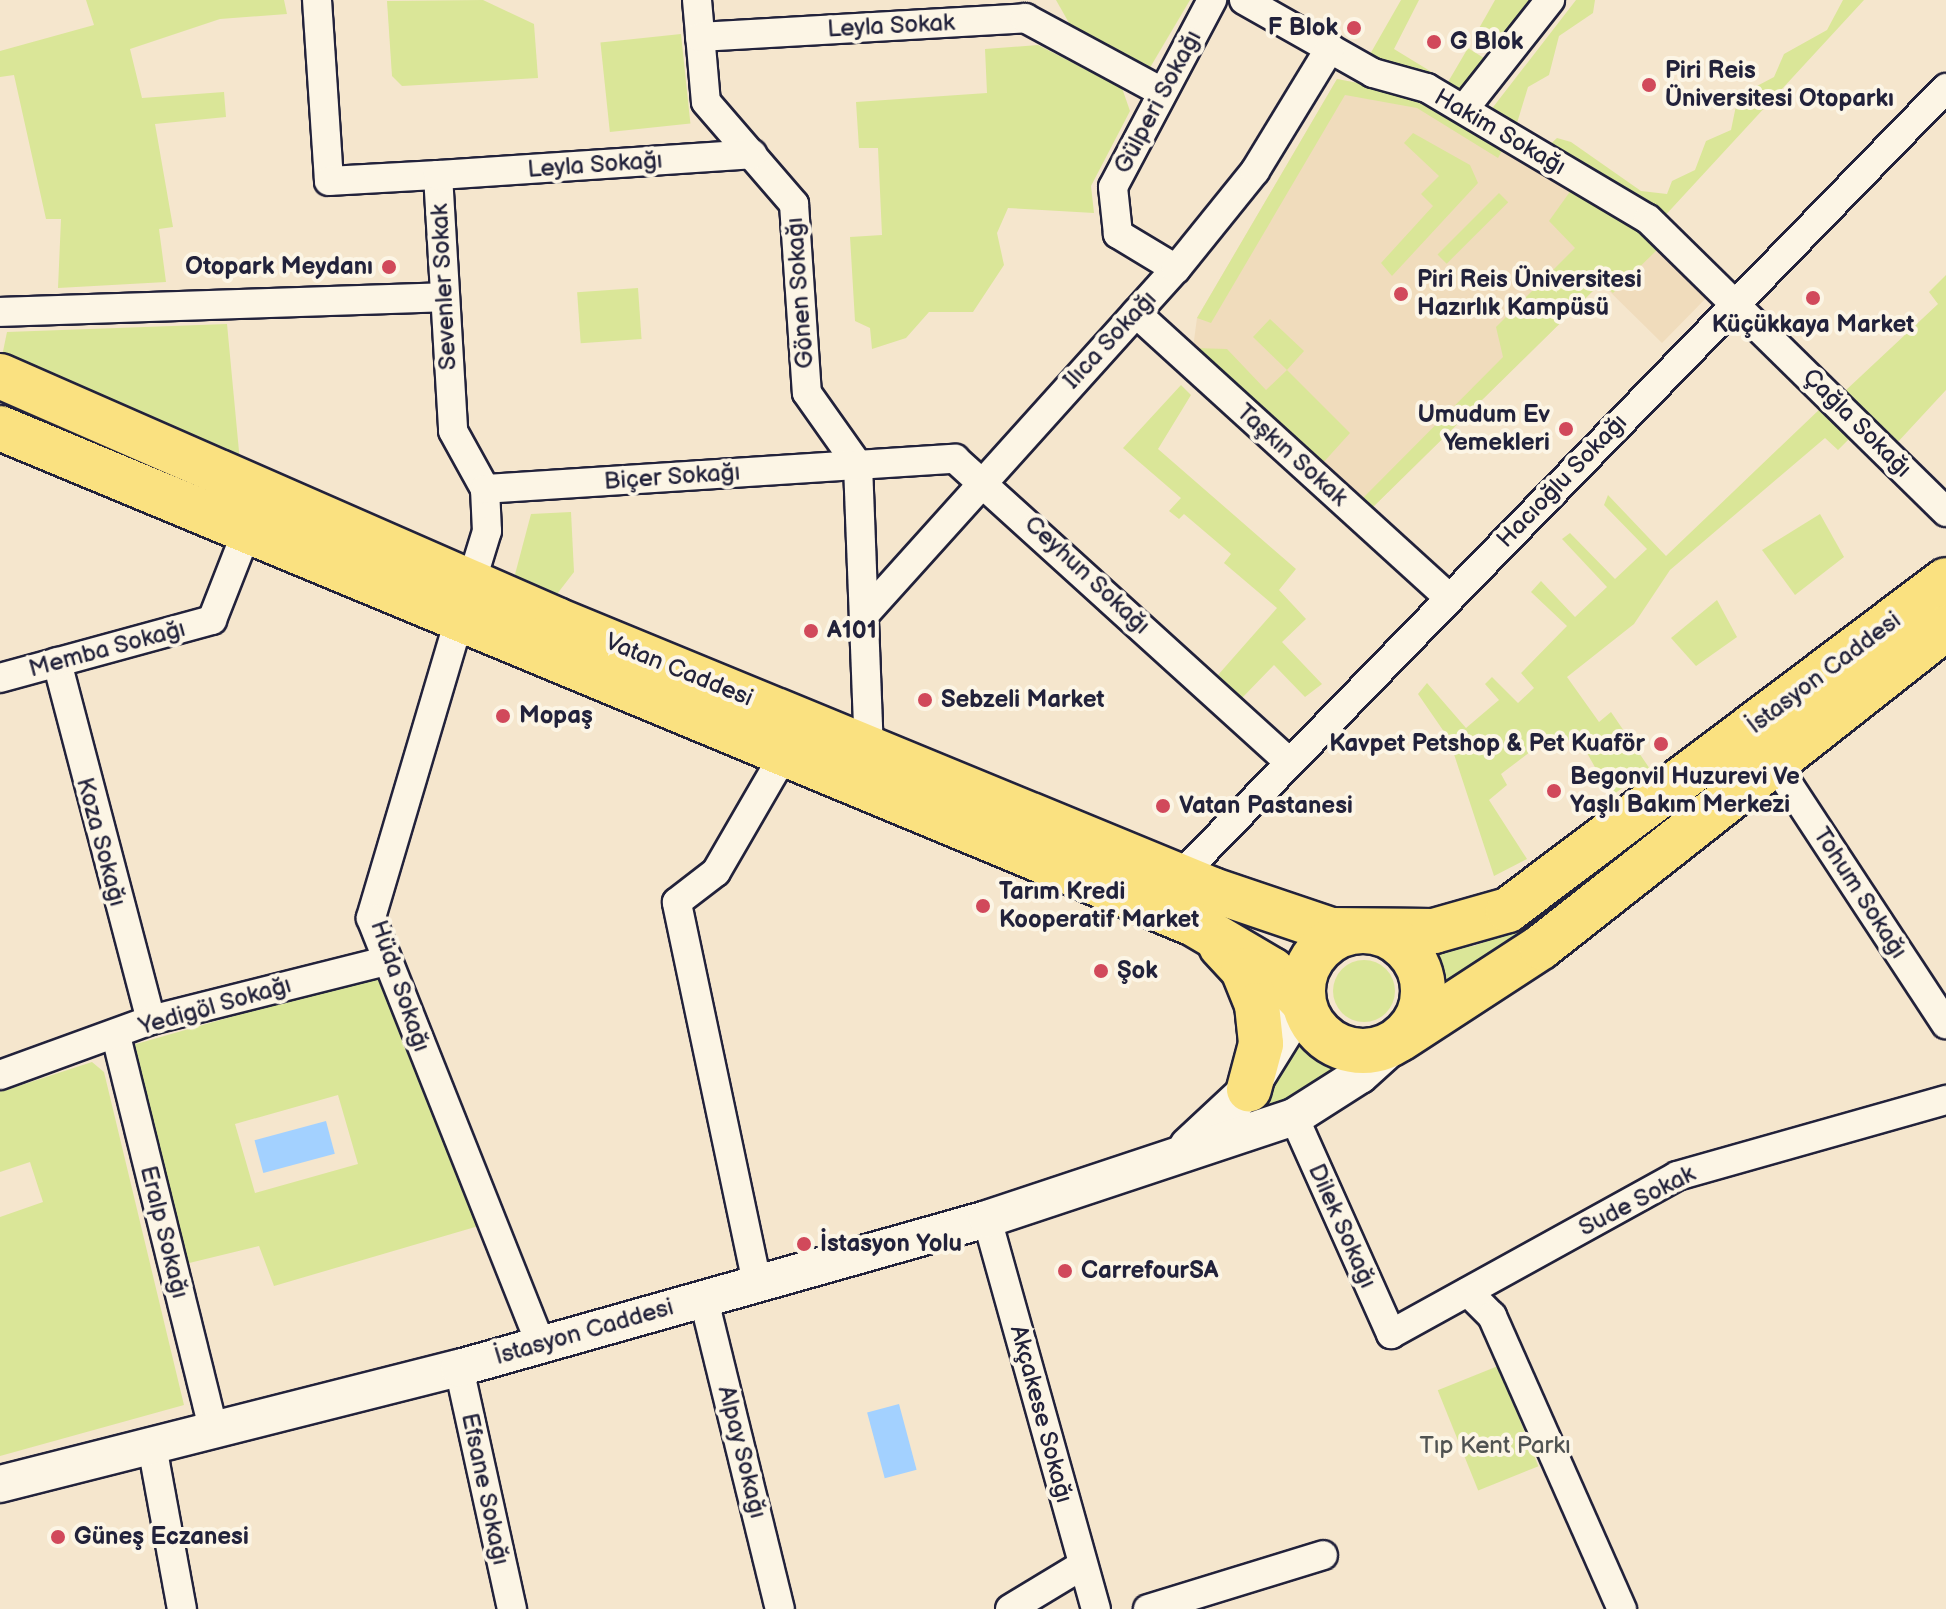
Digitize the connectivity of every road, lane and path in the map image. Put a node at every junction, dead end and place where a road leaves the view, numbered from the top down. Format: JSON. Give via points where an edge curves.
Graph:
{"nodes":[{"id":1,"x":317,"y":0,"type":"edge"},
{"id":2,"x":697,"y":0,"type":"edge"},
{"id":3,"x":1212,"y":0,"type":"edge"},
{"id":4,"x":1244,"y":0,"type":"edge"},
{"id":5,"x":1550,"y":0,"type":"edge"},
{"id":6,"x":1030,"y":9,"type":"edge"},
{"id":7,"x":700,"y":37,"type":"junction"},
{"id":8,"x":1330,"y":48,"type":"junction"},
{"id":9,"x":1946,"y":88,"type":"edge"},
{"id":10,"x":1160,"y":91,"type":"junction"},
{"id":11,"x":1464,"y":109,"type":"junction"},
{"id":12,"x":752,"y":154,"type":"junction"},
{"id":13,"x":438,"y":175,"type":"junction"},
{"id":14,"x":1176,"y":269,"type":"junction"},
{"id":15,"x":444,"y":297,"type":"junction"},
{"id":16,"x":1735,"y":299,"type":"junction"},
{"id":17,"x":0,"y":312,"type":"edge"},
{"id":18,"x":1136,"y":313,"type":"junction"},
{"id":19,"x":0,"y":376,"type":"edge"},
{"id":20,"x":0,"y":428,"type":"edge"},
{"id":21,"x":858,"y":465,"type":"junction"},
{"id":22,"x":982,"y":478,"type":"junction"},
{"id":23,"x":485,"y":489,"type":"junction"},
{"id":24,"x":1946,"y":512,"type":"edge"},
{"id":25,"x":248,"y":528,"type":"junction"},
{"id":26,"x":1946,"y":580,"type":"edge"},
{"id":27,"x":1448,"y":597,"type":"junction"},
{"id":28,"x":466,"y":600,"type":"junction"},
{"id":29,"x":865,"y":614,"type":"junction"},
{"id":30,"x":1946,"y":628,"type":"edge"},
{"id":31,"x":57,"y":662,"type":"junction"},
{"id":32,"x":0,"y":678,"type":"edge"},
{"id":33,"x":869,"y":746,"type":"junction"},
{"id":34,"x":785,"y":753,"type":"junction"},
{"id":35,"x":1288,"y":761,"type":"junction"},
{"id":36,"x":1773,"y":761,"type":"junction"},
{"id":37,"x":1180,"y":876,"type":"junction"},
{"id":38,"x":1194,"y":924,"type":"junction"},
{"id":39,"x":1369,"y":931,"type":"junction"},
{"id":40,"x":386,"y":961,"type":"junction"},
{"id":41,"x":1937,"y":989,"type":"edge"},
{"id":42,"x":1303,"y":1002,"type":"junction"},
{"id":43,"x":151,"y":1020,"type":"junction"},
{"id":44,"x":1946,"y":1024,"type":"edge"},
{"id":45,"x":116,"y":1036,"type":"junction"},
{"id":46,"x":1400,"y":1039,"type":"junction"},
{"id":47,"x":0,"y":1075,"type":"edge"},
{"id":48,"x":1249,"y":1089,"type":"junction"},
{"id":49,"x":1946,"y":1100,"type":"edge"},
{"id":50,"x":1294,"y":1117,"type":"junction"},
{"id":51,"x":1163,"y":1163,"type":"junction"},
{"id":52,"x":987,"y":1219,"type":"junction"},
{"id":53,"x":757,"y":1283,"type":"junction"},
{"id":54,"x":1468,"y":1292,"type":"junction"},
{"id":55,"x":703,"y":1296,"type":"junction"},
{"id":56,"x":1391,"y":1334,"type":"joint"},
{"id":57,"x":541,"y":1345,"type":"junction"},
{"id":58,"x":459,"y":1368,"type":"junction"},
{"id":59,"x":213,"y":1429,"type":"junction"},
{"id":60,"x":152,"y":1446,"type":"junction"},
{"id":61,"x":0,"y":1484,"type":"edge"},
{"id":62,"x":1323,"y":1555,"type":"dead end"},
{"id":63,"x":1083,"y":1565,"type":"junction"},
{"id":64,"x":182,"y":1609,"type":"edge"},
{"id":65,"x":512,"y":1609,"type":"edge"},
{"id":66,"x":780,"y":1609,"type":"edge"},
{"id":67,"x":1010,"y":1609,"type":"edge"},
{"id":68,"x":1096,"y":1609,"type":"edge"},
{"id":69,"x":1148,"y":1609,"type":"edge"},
{"id":70,"x":1622,"y":1609,"type":"edge"}],
"edges":[{"from":1,"to":13,"type":"street","name":"Sevenler Sokak","via":[[329,181]]},
{"from":2,"to":7,"type":"street","name":"Gönen Sokağı"},
{"from":3,"to":10,"type":"street","name":"Gülperi Sokağı"},
{"from":4,"to":8,"type":"street","name":"Hakim Sokağı"},
{"from":5,"to":11,"type":"street"},
{"from":6,"to":7,"type":"street","name":"Leyla Sokak"},
{"from":6,"to":10,"type":"street","name":"Leyla Sokak"},
{"from":7,"to":12,"type":"street","name":"Gönen Sokağı","via":[[706,102]]},
{"from":8,"to":11,"type":"street","name":"Hakim Sokağı"},
{"from":8,"to":14,"type":"street","name":"Ilıca Sokağı","via":[[1255,171]]},
{"from":9,"to":16,"type":"street","name":"Hacıoğlu Sokağı"},
{"from":10,"to":14,"type":"street","name":"Gülperi Sokağı","via":[[1113,187],[1118,234]]},
{"from":11,"to":16,"type":"street","name":"Hakim Sokağı","via":[[1648,219]]},
{"from":12,"to":13,"type":"street","name":"Leyla Sokağı"},
{"from":12,"to":21,"type":"street","name":"Gönen Sokağı","via":[[794,204],[807,393]]},
{"from":13,"to":15,"type":"street","name":"Sevenler Sokak"},
{"from":14,"to":18,"type":"street","name":"Ilıca Sokağı"},
{"from":15,"to":17,"type":"street"},
{"from":15,"to":23,"type":"street","name":"Sevenler Sokak","via":[[453,431]]},
{"from":16,"to":24,"type":"street","name":"Çağla Sokağı"},
{"from":16,"to":27,"type":"street","name":"Hacıoğlu Sokağı"},
{"from":18,"to":22,"type":"street","name":"Ilıca Sokağı"},
{"from":18,"to":27,"type":"street","name":"Taşkın Sokak"},
{"from":19,"to":28,"type":"main road","name":"Vatan Caddesi"},
{"from":20,"to":25,"type":"main road","name":"Vatan Caddesi"},
{"from":21,"to":22,"type":"street","name":"Ceyhun Sokağı","via":[[955,459]]},
{"from":21,"to":23,"type":"street","name":"Biçer Sokağı"},
{"from":21,"to":29,"type":"street"},
{"from":22,"to":29,"type":"street","name":"Ilıca Sokağı"},
{"from":22,"to":35,"type":"street","name":"Ceyhun Sokağı"},
{"from":23,"to":28,"type":"street","name":"Sevenler Sokak","via":[[487,531]]},
{"from":25,"to":28,"type":"main road","name":"Vatan Caddesi"},
{"from":25,"to":31,"type":"street","name":"Memba Sokağı","via":[[212,620]]},
{"from":26,"to":39,"type":"main road","name":"İstasyon Caddesi","via":[[1508,910],[1434,931]]},
{"from":27,"to":35,"type":"street","name":"Hacıoğlu Sokağı"},
{"from":28,"to":33,"type":"main road","name":"Vatan Caddesi"},
{"from":28,"to":34,"type":"main road","name":"Vatan Caddesi"},
{"from":28,"to":40,"type":"street","name":"Hüda Sokağı","via":[[371,918]]},
{"from":29,"to":33,"type":"street"},
{"from":30,"to":36,"type":"main road","name":"İstasyon Caddesi"},
{"from":31,"to":32,"type":"street","name":"Memba Sokağı"},
{"from":31,"to":43,"type":"street","name":"Koza Sokağı"},
{"from":33,"to":37,"type":"main road","name":"Vatan Caddesi"},
{"from":34,"to":38,"type":"main road","name":"Vatan Caddesi"},
{"from":34,"to":53,"type":"street","via":[[716,872],[677,902]]},
{"from":35,"to":37,"type":"street","name":"Hacıoğlu Sokağı"},
{"from":36,"to":41,"type":"street","name":"Tohum Sokağı"},
{"from":36,"to":46,"type":"main road","name":"İstasyon Caddesi","via":[[1541,947]]},
{"from":37,"to":39,"type":"main road","name":"Vatan Caddesi","via":[[1310,927]]},
{"from":38,"to":42,"type":"main road","name":"Vatan Caddesi","via":[[1272,970]]},
{"from":38,"to":48,"type":"main road","via":[[1252,987],[1261,1044]]},
{"from":39,"to":42,"type":"main road","via":[[1342,935],[1316,953]]},
{"from":39,"to":46,"type":"main road","via":[[1396,941],[1421,973],[1422,1004]]},
{"from":40,"to":43,"type":"street","name":"Yedigöl Sokağı"},
{"from":40,"to":57,"type":"street","name":"Hüda Sokağı"},
{"from":41,"to":44,"type":"street","name":"Tohum Sokağı"},
{"from":42,"to":46,"type":"main road","via":[[1317,1030],[1338,1046],[1369,1051]]},
{"from":42,"to":48,"type":"street"},
{"from":43,"to":45,"type":"street","name":"Yedigöl Sokağı"},
{"from":45,"to":47,"type":"street","name":"Yedigöl Sokağı"},
{"from":45,"to":59,"type":"street","name":"Eralp Sokağı"},
{"from":46,"to":50,"type":"street","name":"İstasyon Caddesi","via":[[1360,1075]]},
{"from":48,"to":51,"type":"street"},
{"from":49,"to":54,"type":"street","name":"Sude Sokak","via":[[1677,1176]]},
{"from":50,"to":51,"type":"street","name":"İstasyon Caddesi"},
{"from":50,"to":56,"type":"street","name":"Dilek Sokağı"},
{"from":51,"to":52,"type":"street","name":"İstasyon Caddesi"},
{"from":52,"to":53,"type":"street","name":"İstasyon Caddesi"},
{"from":52,"to":63,"type":"street","name":"Akçakese Sokağı"},
{"from":53,"to":55,"type":"street","name":"İstasyon Caddesi"},
{"from":54,"to":56,"type":"street","name":"Sude Sokak"},
{"from":54,"to":70,"type":"street","via":[[1492,1316]]},
{"from":55,"to":57,"type":"street","name":"İstasyon Caddesi"},
{"from":55,"to":66,"type":"street","name":"Alpay Sokağı"},
{"from":57,"to":58,"type":"street","name":"İstasyon Caddesi"},
{"from":58,"to":59,"type":"street","name":"İstasyon Caddesi"},
{"from":58,"to":65,"type":"street","name":"Efsane Sokağı"},
{"from":59,"to":60,"type":"street","name":"İstasyon Caddesi"},
{"from":60,"to":61,"type":"street","name":"İstasyon Caddesi"},
{"from":60,"to":64,"type":"street"},
{"from":62,"to":69,"type":"street"},
{"from":63,"to":67,"type":"street"},
{"from":63,"to":68,"type":"street","name":"Akçakese Sokağı"}]}
